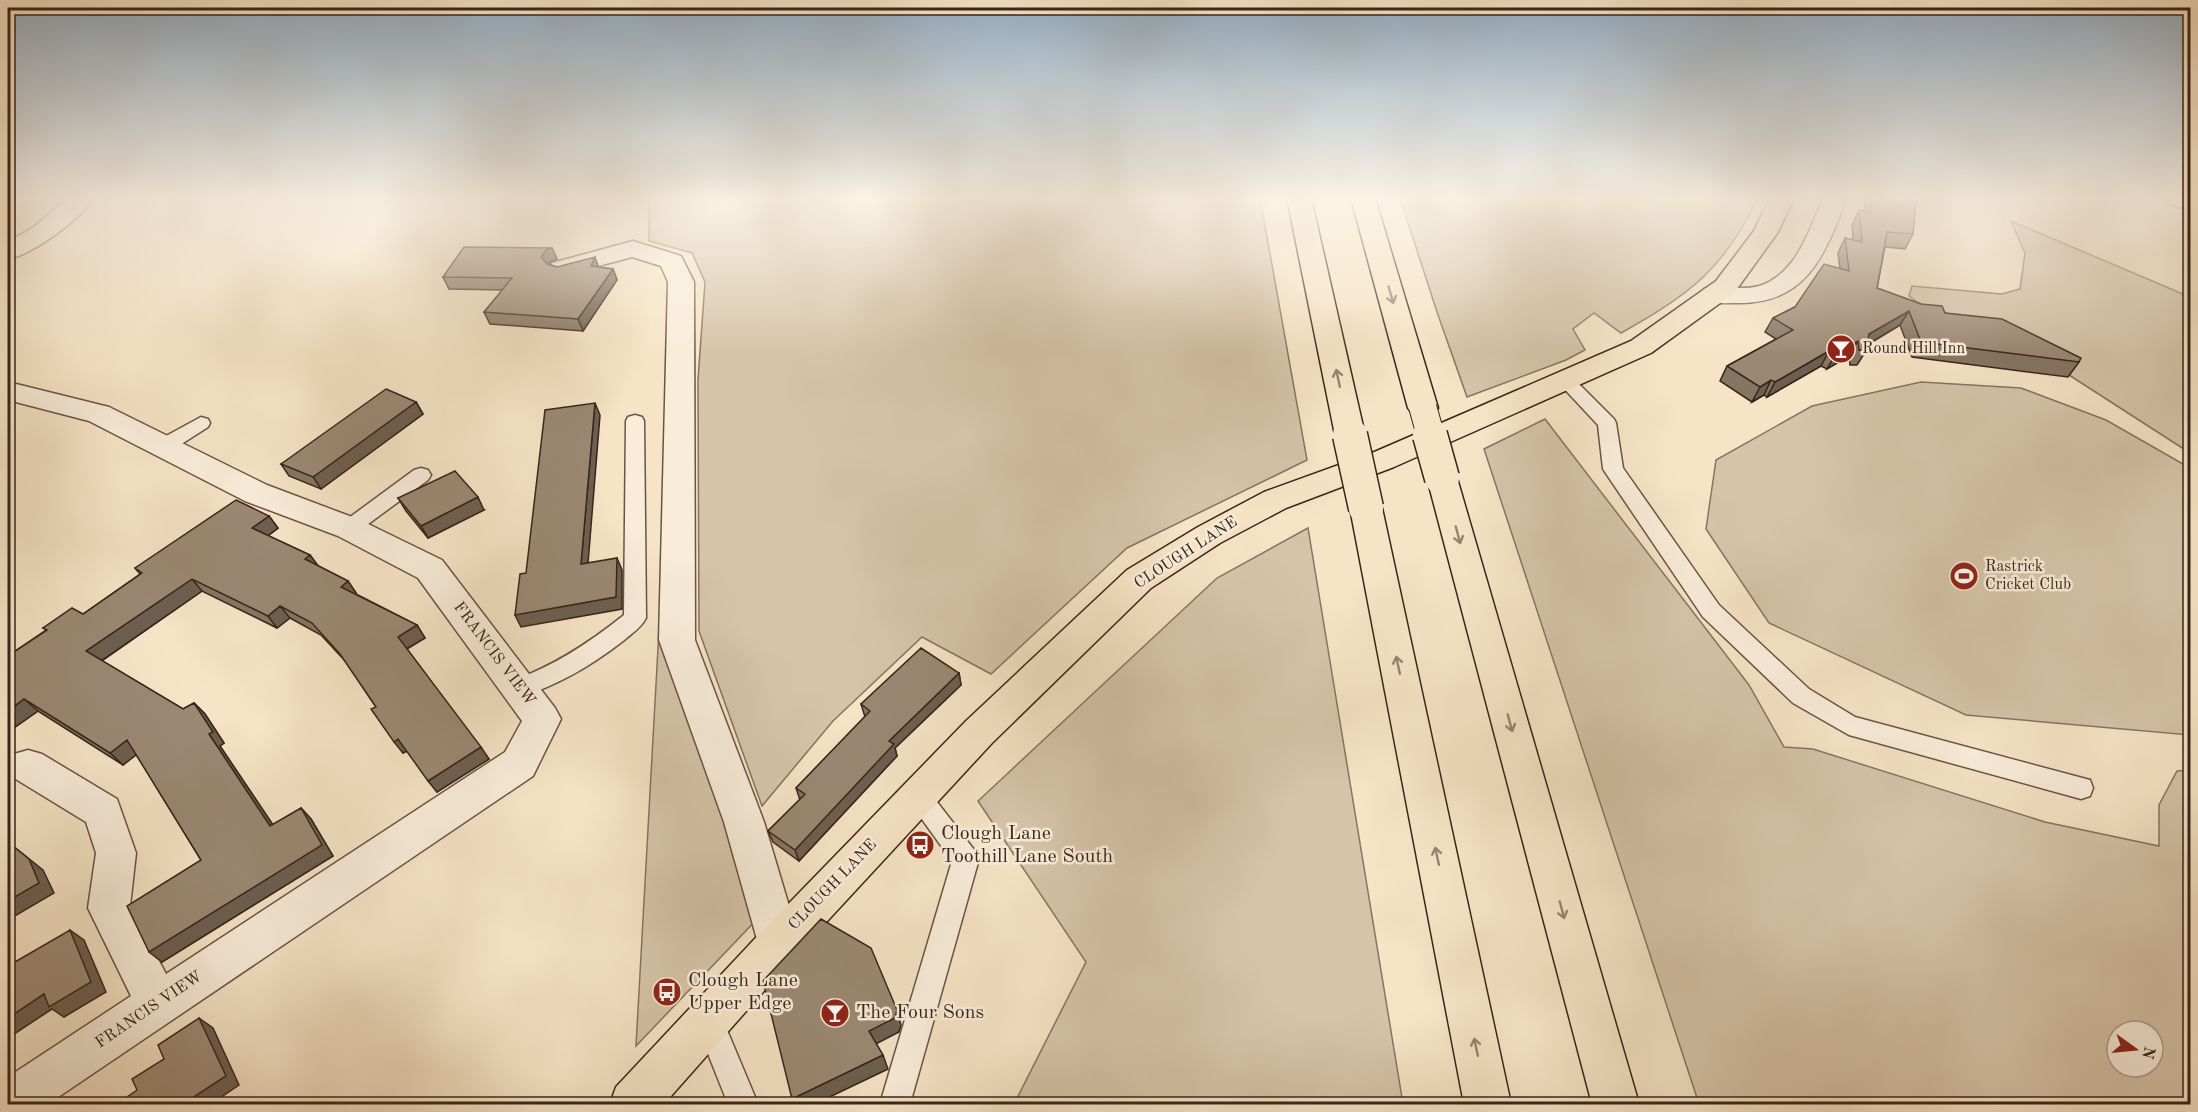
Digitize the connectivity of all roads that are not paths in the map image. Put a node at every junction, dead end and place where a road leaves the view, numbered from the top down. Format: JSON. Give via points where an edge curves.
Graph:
{"nodes":[{"id":1,"x":630,"y":250,"type":"edge"},
{"id":2,"x":636,"y":250,"type":"edge"},
{"id":3,"x":1310,"y":250,"type":"edge"},
{"id":4,"x":1378,"y":250,"type":"edge"},
{"id":5,"x":1753,"y":250,"type":"edge"},
{"id":6,"x":1812,"y":250,"type":"edge"},
{"id":7,"x":561,"y":268,"type":"edge"},
{"id":8,"x":1713,"y":295,"type":"junction"},
{"id":9,"x":1565,"y":380,"type":"junction"},
{"id":10,"x":8,"y":390,"type":"edge"},
{"id":11,"x":635,"y":421,"type":"dead end"},
{"id":12,"x":201,"y":423,"type":"dead end"},
{"id":13,"x":162,"y":447,"type":"junction"},
{"id":14,"x":421,"y":475,"type":"dead end"},
{"id":15,"x":349,"y":528,"type":"junction"},
{"id":16,"x":520,"y":688,"type":"junction"},
{"id":17,"x":28,"y":766,"type":"dead end"},
{"id":18,"x":2081,"y":788,"type":"dead end"},
{"id":19,"x":918,"y":797,"type":"junction"},
{"id":20,"x":779,"y":943,"type":"junction"},
{"id":21,"x":158,"y":1004,"type":"junction"},
{"id":22,"x":709,"y":1021,"type":"junction"},
{"id":23,"x":8,"y":1104,"type":"edge"},
{"id":24,"x":633,"y":1104,"type":"edge"},
{"id":25,"x":743,"y":1104,"type":"edge"},
{"id":26,"x":895,"y":1104,"type":"edge"},
{"id":27,"x":1488,"y":1104,"type":"edge"},
{"id":28,"x":1616,"y":1104,"type":"edge"}],
"edges":[{"from":1,"to":7,"type":"street"},
{"from":2,"to":20,"type":"street","via":[[672,261],[681,282],[677,640],[744,822]]},
{"from":27,"to":3,"type":"main road","one_way":true,"bridge":true},
{"from":4,"to":28,"type":"main road","one_way":true,"bridge":true},
{"from":5,"to":8,"type":"main road","name":"CLOUGH LANE","via":[[1725,287]]},
{"from":6,"to":8,"type":"street","via":[[1797,276],[1765,293]]},
{"from":8,"to":9,"type":"main road","name":"CLOUGH LANE","via":[[1641,347]]},
{"from":9,"to":18,"type":"lane","via":[[1607,423],[1613,469],[1711,611],[1801,696],[1849,725]]},
{"from":9,"to":19,"type":"main road","name":"CLOUGH LANE","via":[[1383,460],[1275,500],[1139,579],[979,732]]},
{"from":10,"to":13,"type":"street","name":"FRANCIS VIEW","via":[[99,414]]},
{"from":11,"to":16,"type":"lane","via":[[635,618],[598,650],[550,678]]},
{"from":12,"to":13,"type":"lane"},
{"from":13,"to":15,"type":"street","name":"FRANCIS VIEW","via":[[256,493]]},
{"from":14,"to":15,"type":"lane"},
{"from":15,"to":16,"type":"street","name":"FRANCIS VIEW","via":[[430,570]]},
{"from":16,"to":21,"type":"street","name":"FRANCIS VIEW","via":[[542,719],[519,764]]},
{"from":17,"to":21,"type":"street","via":[[103,811],[116,853],[109,908]]},
{"from":19,"to":20,"type":"main road","name":"CLOUGH LANE"},
{"from":19,"to":26,"type":"lane","via":[[966,859]]},
{"from":20,"to":22,"type":"main road","name":"CLOUGH LANE"},
{"from":21,"to":23,"type":"street","name":"FRANCIS VIEW"},
{"from":22,"to":24,"type":"main road","name":"CLOUGH LANE"},
{"from":22,"to":25,"type":"lane"}]}
